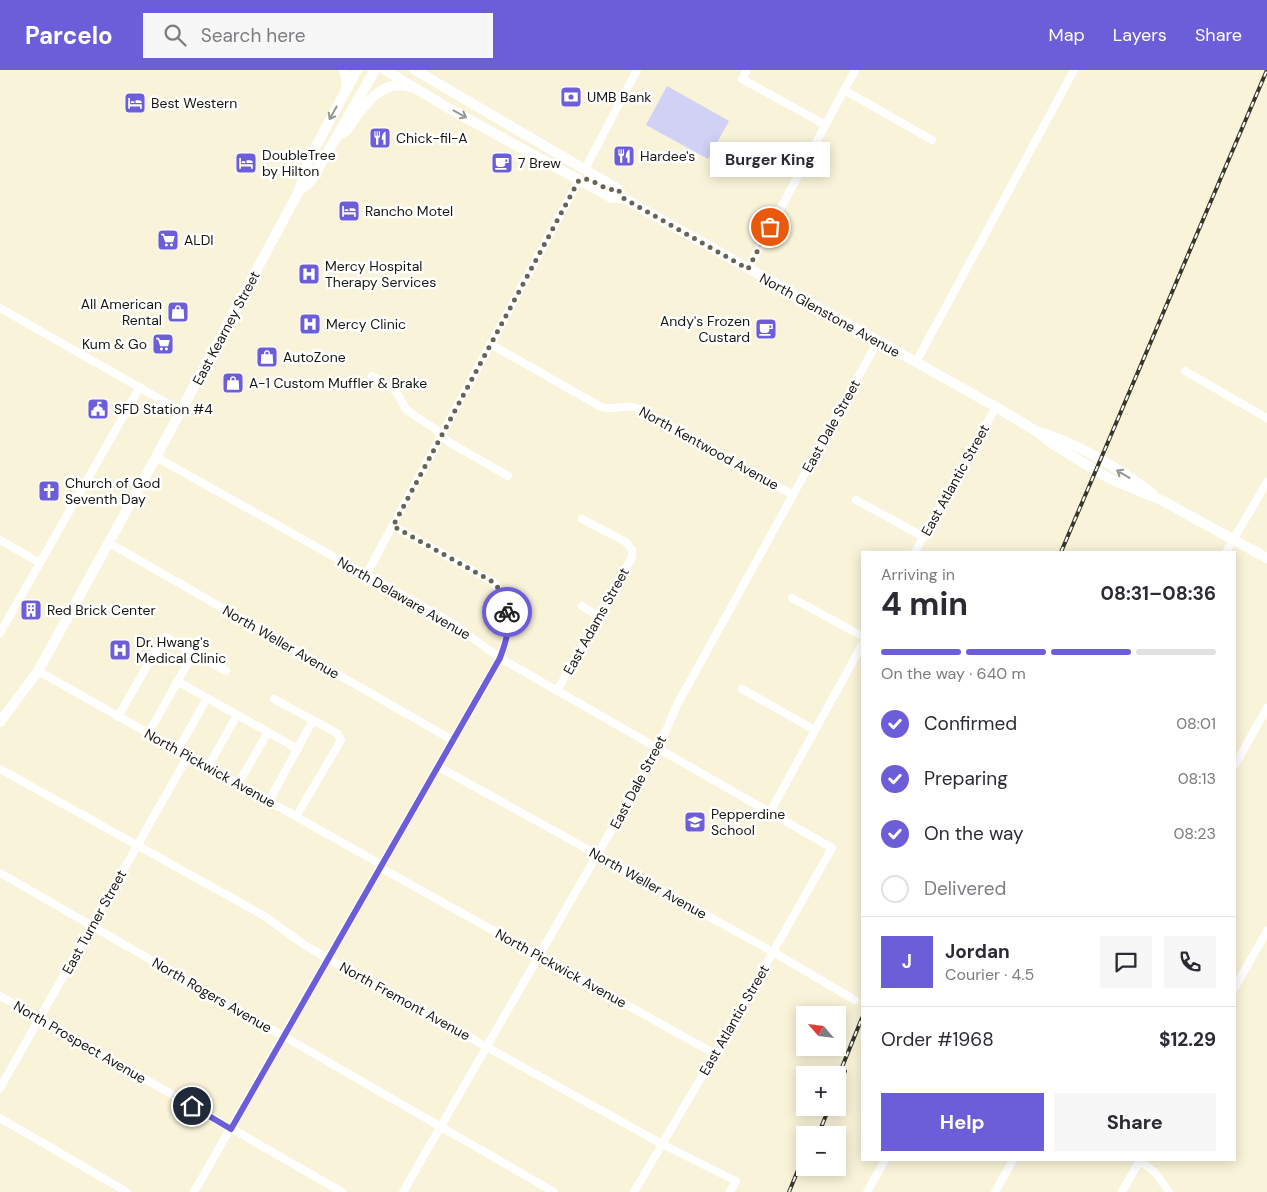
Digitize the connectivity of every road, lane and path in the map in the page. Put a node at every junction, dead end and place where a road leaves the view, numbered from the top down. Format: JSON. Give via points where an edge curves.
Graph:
{"nodes":[{"id":1,"x":344,"y":70,"type":"edge"},
{"id":2,"x":357,"y":70,"type":"edge"},
{"id":3,"x":375,"y":70,"type":"edge"},
{"id":4,"x":385,"y":70,"type":"edge"},
{"id":5,"x":414,"y":70,"type":"edge"},
{"id":6,"x":427,"y":70,"type":"edge"},
{"id":7,"x":638,"y":70,"type":"edge"},
{"id":8,"x":747,"y":70,"type":"edge"},
{"id":9,"x":855,"y":70,"type":"edge"},
{"id":10,"x":1074,"y":70,"type":"edge"},
{"id":11,"x":347,"y":88,"type":"junction"},
{"id":12,"x":418,"y":90,"type":"junction"},
{"id":13,"x":844,"y":90,"type":"junction"},
{"id":14,"x":824,"y":124,"type":"junction"},
{"id":15,"x":515,"y":129,"type":"junction"},
{"id":16,"x":335,"y":137,"type":"junction"},
{"id":17,"x":932,"y":140,"type":"dead end"},
{"id":18,"x":533,"y":155,"type":"junction"},
{"id":19,"x":585,"y":169,"type":"junction"},
{"id":20,"x":579,"y":180,"type":"junction"},
{"id":21,"x":300,"y":191,"type":"junction"},
{"id":22,"x":621,"y":193,"type":"junction"},
{"id":23,"x":748,"y":269,"type":"junction"},
{"id":24,"x":0,"y":308,"type":"edge"},
{"id":25,"x":878,"y":341,"type":"junction"},
{"id":26,"x":490,"y":344,"type":"junction"},
{"id":27,"x":916,"y":362,"type":"junction"},
{"id":28,"x":1186,"y":370,"type":"dead end"},
{"id":29,"x":372,"y":376,"type":"dead end"},
{"id":30,"x":140,"y":387,"type":"junction"},
{"id":31,"x":996,"y":407,"type":"junction"},
{"id":32,"x":181,"y":411,"type":"junction"},
{"id":33,"x":1267,"y":418,"type":"edge"},
{"id":34,"x":441,"y":435,"type":"junction"},
{"id":35,"x":156,"y":457,"type":"junction"},
{"id":36,"x":508,"y":476,"type":"dead end"},
{"id":37,"x":1267,"y":482,"type":"edge"},
{"id":38,"x":793,"y":496,"type":"junction"},
{"id":39,"x":856,"y":500,"type":"dead end"},
{"id":40,"x":582,"y":519,"type":"dead end"},
{"id":41,"x":393,"y":526,"type":"junction"},
{"id":42,"x":924,"y":537,"type":"junction"},
{"id":43,"x":1233,"y":539,"type":"junction"},
{"id":44,"x":0,"y":540,"type":"edge"},
{"id":45,"x":109,"y":543,"type":"junction"},
{"id":46,"x":916,"y":551,"type":"edge"},
{"id":47,"x":1227,"y":551,"type":"edge"},
{"id":48,"x":1267,"y":558,"type":"edge"},
{"id":49,"x":40,"y":563,"type":"junction"},
{"id":50,"x":366,"y":575,"type":"junction"},
{"id":51,"x":792,"y":598,"type":"dead end"},
{"id":52,"x":582,"y":606,"type":"dead end"},
{"id":53,"x":598,"y":616,"type":"junction"},
{"id":54,"x":0,"y":633,"type":"edge"},
{"id":55,"x":861,"y":635,"type":"edge"},
{"id":56,"x":861,"y":647,"type":"edge"},
{"id":57,"x":194,"y":652,"type":"junction"},
{"id":58,"x":500,"y":658,"type":"junction"},
{"id":59,"x":38,"y":671,"type":"junction"},
{"id":60,"x":226,"y":671,"type":"dead end"},
{"id":61,"x":177,"y":681,"type":"junction"},
{"id":62,"x":742,"y":689,"type":"dead end"},
{"id":63,"x":557,"y":691,"type":"junction"},
{"id":64,"x":207,"y":698,"type":"junction"},
{"id":65,"x":274,"y":699,"type":"dead end"},
{"id":66,"x":1267,"y":708,"type":"edge"},
{"id":67,"x":237,"y":715,"type":"junction"},
{"id":68,"x":118,"y":717,"type":"junction"},
{"id":69,"x":314,"y":720,"type":"junction"},
{"id":70,"x":0,"y":722,"type":"edge"},
{"id":71,"x":816,"y":730,"type":"junction"},
{"id":72,"x":268,"y":732,"type":"junction"},
{"id":73,"x":148,"y":734,"type":"junction"},
{"id":74,"x":454,"y":741,"type":"junction"},
{"id":75,"x":298,"y":749,"type":"junction"},
{"id":76,"x":658,"y":749,"type":"junction"},
{"id":77,"x":178,"y":750,"type":"junction"},
{"id":78,"x":188,"y":756,"type":"junction"},
{"id":79,"x":1236,"y":763,"type":"edge"},
{"id":80,"x":208,"y":767,"type":"junction"},
{"id":81,"x":439,"y":767,"type":"junction"},
{"id":82,"x":0,"y":769,"type":"edge"},
{"id":83,"x":238,"y":784,"type":"junction"},
{"id":84,"x":268,"y":801,"type":"junction"},
{"id":85,"x":770,"y":812,"type":"junction"},
{"id":86,"x":296,"y":817,"type":"junction"},
{"id":87,"x":137,"y":846,"type":"junction"},
{"id":88,"x":832,"y":848,"type":"joint"},
{"id":89,"x":598,"y":856,"type":"junction"},
{"id":90,"x":382,"y":867,"type":"junction"},
{"id":91,"x":0,"y":873,"type":"edge"},
{"id":92,"x":92,"y":927,"type":"junction"},
{"id":93,"x":1267,"y":931,"type":"edge"},
{"id":94,"x":773,"y":952,"type":"junction"},
{"id":95,"x":539,"y":956,"type":"junction"},
{"id":96,"x":328,"y":959,"type":"junction"},
{"id":97,"x":1236,"y":985,"type":"edge"},
{"id":98,"x":0,"y":996,"type":"edge"},
{"id":99,"x":855,"y":1000,"type":"dead end"},
{"id":100,"x":39,"y":1018,"type":"junction"},
{"id":101,"x":284,"y":1036,"type":"junction"},
{"id":102,"x":487,"y":1047,"type":"junction"},
{"id":103,"x":715,"y":1054,"type":"junction"},
{"id":104,"x":0,"y":1088,"type":"edge"},
{"id":105,"x":0,"y":1118,"type":"edge"},
{"id":106,"x":441,"y":1126,"type":"junction"},
{"id":107,"x":231,"y":1129,"type":"junction"},
{"id":108,"x":662,"y":1144,"type":"junction"},
{"id":109,"x":884,"y":1161,"type":"edge"},
{"id":110,"x":1012,"y":1161,"type":"edge"},
{"id":111,"x":1138,"y":1161,"type":"edge"},
{"id":112,"x":1140,"y":1161,"type":"edge"},
{"id":113,"x":127,"y":1192,"type":"edge"},
{"id":114,"x":194,"y":1192,"type":"edge"},
{"id":115,"x":342,"y":1192,"type":"edge"},
{"id":116,"x":403,"y":1192,"type":"edge"},
{"id":117,"x":554,"y":1192,"type":"edge"},
{"id":118,"x":634,"y":1192,"type":"edge"},
{"id":119,"x":730,"y":1192,"type":"edge"},
{"id":120,"x":867,"y":1192,"type":"edge"},
{"id":121,"x":995,"y":1192,"type":"edge"},
{"id":122,"x":1122,"y":1192,"type":"edge"},
{"id":123,"x":1169,"y":1192,"type":"edge"}],
"edges":[{"from":1,"to":11,"type":"main road"},
{"from":2,"to":11,"type":"main road","name":"East Kearney Street"},
{"from":3,"to":16,"type":"main road","name":"East Kearney Street"},
{"from":4,"to":12,"type":"main road","name":"North Glenstone Avenue"},
{"from":5,"to":15,"type":"main road","name":"North Glenstone Avenue"},
{"from":6,"to":15,"type":"main road","via":[[493,109]]},
{"from":7,"to":19,"type":"street"},
{"from":8,"to":14,"type":"street","via":[[742,79]]},
{"from":9,"to":13,"type":"street"},
{"from":10,"to":27,"type":"street"},
{"from":11,"to":21,"type":"main road","name":"East Kearney Street","one_way":true,"via":[[308,161]]},
{"from":12,"to":16,"type":"main road","via":[[399,85],[382,90],[365,104],[347,130]]},
{"from":12,"to":18,"type":"main road","name":"North Glenstone Avenue","one_way":true},
{"from":13,"to":14,"type":"street"},
{"from":13,"to":17,"type":"street"},
{"from":14,"to":23,"type":"street"},
{"from":15,"to":19,"type":"main road","name":"North Glenstone Avenue"},
{"from":16,"to":21,"type":"main road","name":"East Kearney Street","via":[[311,181]]},
{"from":18,"to":19,"type":"main road","via":[[543,153],[574,170]]},
{"from":18,"to":20,"type":"main road","name":"North Glenstone Avenue"},
{"from":19,"to":22,"type":"main road","name":"North Glenstone Avenue"},
{"from":20,"to":22,"type":"main road","name":"North Glenstone Avenue","via":[[612,198]]},
{"from":20,"to":26,"type":"street"},
{"from":21,"to":32,"type":"main road","name":"East Kearney Street"},
{"from":22,"to":23,"type":"main road","name":"North Glenstone Avenue"},
{"from":23,"to":25,"type":"main road","name":"North Glenstone Avenue"},
{"from":24,"to":30,"type":"street"},
{"from":25,"to":27,"type":"main road","name":"North Glenstone Avenue"},
{"from":25,"to":38,"type":"street","name":"East Dale Street"},
{"from":26,"to":34,"type":"street"},
{"from":26,"to":38,"type":"street","name":"North Kentwood Avenue","via":[[601,407],[638,408]]},
{"from":27,"to":31,"type":"main road","name":"North Glenstone Avenue"},
{"from":28,"to":33,"type":"street"},
{"from":29,"to":34,"type":"street","via":[[388,384],[409,412]]},
{"from":30,"to":32,"type":"street"},
{"from":30,"to":49,"type":"street"},
{"from":31,"to":42,"type":"street","name":"East Atlantic Street"},
{"from":31,"to":43,"type":"main road","name":"North Glenstone Avenue","via":[[1036,431],[1056,437],[1088,454],[1163,501]]},
{"from":32,"to":35,"type":"main road","name":"East Kearney Street"},
{"from":34,"to":36,"type":"street"},
{"from":34,"to":41,"type":"street"},
{"from":35,"to":45,"type":"main road","name":"East Kearney Street"},
{"from":35,"to":50,"type":"street","name":"North Delaware Avenue"},
{"from":37,"to":43,"type":"street"},
{"from":38,"to":76,"type":"street","name":"East Dale Street","via":[[677,705]]},
{"from":39,"to":42,"type":"street"},
{"from":40,"to":53,"type":"street","name":"East Adams Street","via":[[636,549]]},
{"from":41,"to":50,"type":"street"},
{"from":41,"to":58,"type":"street","via":[[477,572],[501,591],[509,619]]},
{"from":42,"to":46,"type":"street","name":"East Atlantic Street"},
{"from":43,"to":47,"type":"street"},
{"from":43,"to":48,"type":"main road","name":"North Glenstone Avenue"},
{"from":44,"to":49,"type":"street"},
{"from":45,"to":59,"type":"main road","name":"East Kearney Street"},
{"from":45,"to":74,"type":"street","name":"North Weller Avenue"},
{"from":49,"to":54,"type":"street"},
{"from":50,"to":58,"type":"street","name":"North Delaware Avenue","via":[[452,622]]},
{"from":51,"to":55,"type":"street"},
{"from":52,"to":53,"type":"street"},
{"from":53,"to":63,"type":"street","name":"East Adams Street"},
{"from":56,"to":71,"type":"street"},
{"from":57,"to":60,"type":"street"},
{"from":57,"to":61,"type":"street"},
{"from":57,"to":68,"type":"street","via":[[169,638],[163,639]]},
{"from":58,"to":63,"type":"street","name":"North Delaware Avenue"},
{"from":58,"to":74,"type":"street"},
{"from":59,"to":68,"type":"street","name":"North Pickwick Avenue"},
{"from":59,"to":70,"type":"main road","name":"East Kearney Street"},
{"from":61,"to":64,"type":"street"},
{"from":61,"to":73,"type":"street"},
{"from":62,"to":71,"type":"street"},
{"from":63,"to":76,"type":"street","name":"North Delaware Avenue"},
{"from":64,"to":67,"type":"street"},
{"from":64,"to":77,"type":"street"},
{"from":65,"to":69,"type":"street"},
{"from":66,"to":79,"type":"street"},
{"from":67,"to":72,"type":"street"},
{"from":67,"to":80,"type":"street"},
{"from":68,"to":73,"type":"street","name":"North Pickwick Avenue"},
{"from":69,"to":75,"type":"street"},
{"from":69,"to":86,"type":"street","via":[[337,733],[341,740]]},
{"from":71,"to":85,"type":"street"},
{"from":72,"to":75,"type":"street"},
{"from":72,"to":83,"type":"street"},
{"from":73,"to":77,"type":"street","name":"North Pickwick Avenue"},
{"from":74,"to":81,"type":"street"},
{"from":75,"to":84,"type":"street"},
{"from":76,"to":85,"type":"street","name":"North Delaware Avenue"},
{"from":76,"to":89,"type":"street","name":"East Dale Street"},
{"from":77,"to":78,"type":"street","name":"North Pickwick Avenue"},
{"from":78,"to":80,"type":"street","name":"North Pickwick Avenue"},
{"from":78,"to":87,"type":"street","name":"East Turner Street"},
{"from":80,"to":83,"type":"street","name":"North Pickwick Avenue"},
{"from":81,"to":89,"type":"street","name":"North Weller Avenue"},
{"from":81,"to":90,"type":"street"},
{"from":82,"to":87,"type":"street","name":"North Fremont Avenue"},
{"from":83,"to":84,"type":"street","name":"North Pickwick Avenue"},
{"from":84,"to":86,"type":"street","name":"North Pickwick Avenue"},
{"from":85,"to":88,"type":"street","name":"North Delaware Avenue"},
{"from":86,"to":90,"type":"street","name":"North Pickwick Avenue"},
{"from":87,"to":92,"type":"street","name":"East Turner Street"},
{"from":87,"to":96,"type":"street","name":"North Fremont Avenue","via":[[266,917]]},
{"from":88,"to":94,"type":"street","name":"East Atlantic Street"},
{"from":89,"to":94,"type":"street","name":"North Weller Avenue"},
{"from":89,"to":95,"type":"street","name":"East Dale Street"},
{"from":90,"to":95,"type":"street","name":"North Pickwick Avenue"},
{"from":90,"to":96,"type":"street"},
{"from":91,"to":92,"type":"street","name":"North Rogers Avenue"},
{"from":92,"to":100,"type":"street","name":"East Turner Street"},
{"from":92,"to":101,"type":"street","name":"North Rogers Avenue"},
{"from":93,"to":97,"type":"street"},
{"from":94,"to":99,"type":"street","name":"North Weller Avenue"},
{"from":94,"to":103,"type":"street","name":"East Atlantic Street"},
{"from":95,"to":102,"type":"street","name":"East Dale Street"},
{"from":95,"to":103,"type":"street","name":"North Pickwick Avenue"},
{"from":96,"to":101,"type":"street"},
{"from":96,"to":102,"type":"street","name":"North Fremont Avenue"},
{"from":98,"to":100,"type":"street","name":"North Prospect Avenue"},
{"from":100,"to":104,"type":"street","name":"East Turner Street"},
{"from":100,"to":107,"type":"street","name":"North Prospect Avenue"},
{"from":101,"to":106,"type":"street","name":"North Rogers Avenue"},
{"from":101,"to":107,"type":"street"},
{"from":102,"to":106,"type":"street","name":"East Dale Street"},
{"from":102,"to":108,"type":"street","name":"North Fremont Avenue"},
{"from":103,"to":108,"type":"street","name":"East Atlantic Street"},
{"from":105,"to":113,"type":"street"},
{"from":106,"to":116,"type":"street","name":"East Dale Street"},
{"from":106,"to":117,"type":"street","name":"North Rogers Avenue"},
{"from":107,"to":114,"type":"street"},
{"from":107,"to":115,"type":"street","name":"North Prospect Avenue"},
{"from":108,"to":118,"type":"street","name":"East Atlantic Street"},
{"from":108,"to":119,"type":"street","name":"North Fremont Avenue","via":[[736,1181]]},
{"from":109,"to":120,"type":"street"},
{"from":110,"to":121,"type":"street"},
{"from":111,"to":122,"type":"street"},
{"from":112,"to":123,"type":"street","via":[[1155,1172]]}]}
